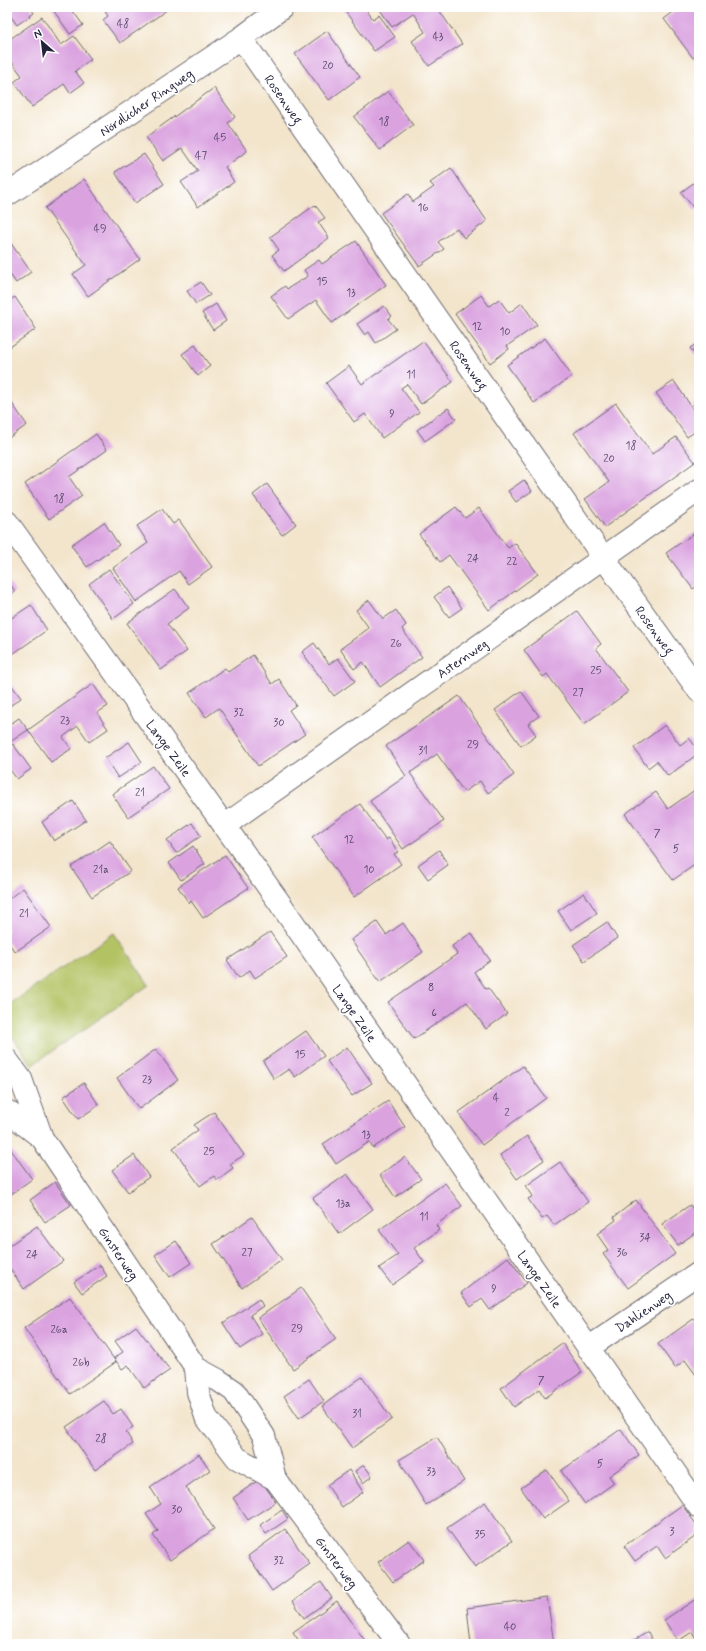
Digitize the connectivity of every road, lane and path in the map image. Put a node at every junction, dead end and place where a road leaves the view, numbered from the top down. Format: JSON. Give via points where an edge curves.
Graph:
{"nodes":[{"id":1,"x":283,"y":7,"type":"edge"},
{"id":2,"x":241,"y":38,"type":"junction"},
{"id":3,"x":7,"y":195,"type":"edge"},
{"id":4,"x":699,"y":490,"type":"edge"},
{"id":5,"x":7,"y":522,"type":"edge"},
{"id":6,"x":603,"y":558,"type":"junction"},
{"id":7,"x":699,"y":691,"type":"edge"},
{"id":8,"x":224,"y":826,"type":"junction"},
{"id":9,"x":7,"y":1060,"type":"edge"},
{"id":10,"x":7,"y":1111,"type":"edge"},
{"id":11,"x":42,"y":1138,"type":"junction"},
{"id":12,"x":699,"y":1273,"type":"edge"},
{"id":13,"x":588,"y":1348,"type":"junction"},
{"id":14,"x":196,"y":1368,"type":"junction"},
{"id":15,"x":275,"y":1479,"type":"junction"},
{"id":16,"x":699,"y":1507,"type":"edge"},
{"id":17,"x":399,"y":1644,"type":"edge"}],
"edges":[{"from":1,"to":2,"type":"street","name":"Nördlicher Ringweg"},
{"from":2,"to":3,"type":"street","name":"Nördlicher Ringweg"},
{"from":2,"to":6,"type":"street","name":"Rosenweg"},
{"from":4,"to":6,"type":"street","name":"Asternweg"},
{"from":5,"to":8,"type":"street","name":"Lange Zeile"},
{"from":6,"to":7,"type":"street","name":"Rosenweg"},
{"from":6,"to":8,"type":"street","name":"Asternweg"},
{"from":8,"to":13,"type":"street","name":"Lange Zeile"},
{"from":9,"to":11,"type":"street","name":"Ginsterweg","via":[[21,1079]]},
{"from":10,"to":11,"type":"street","name":"Ginsterweg"},
{"from":11,"to":14,"type":"street","name":"Ginsterweg"},
{"from":12,"to":13,"type":"street","name":"Dahlienweg"},
{"from":13,"to":16,"type":"street","name":"Lange Zeile"},
{"from":14,"to":15,"type":"street","name":"Ginsterweg","via":[[234,1392],[264,1436]]},
{"from":14,"to":15,"type":"street","name":"Ginsterweg","via":[[198,1392],[206,1417],[238,1458]]},
{"from":15,"to":17,"type":"street","name":"Ginsterweg"}]}
